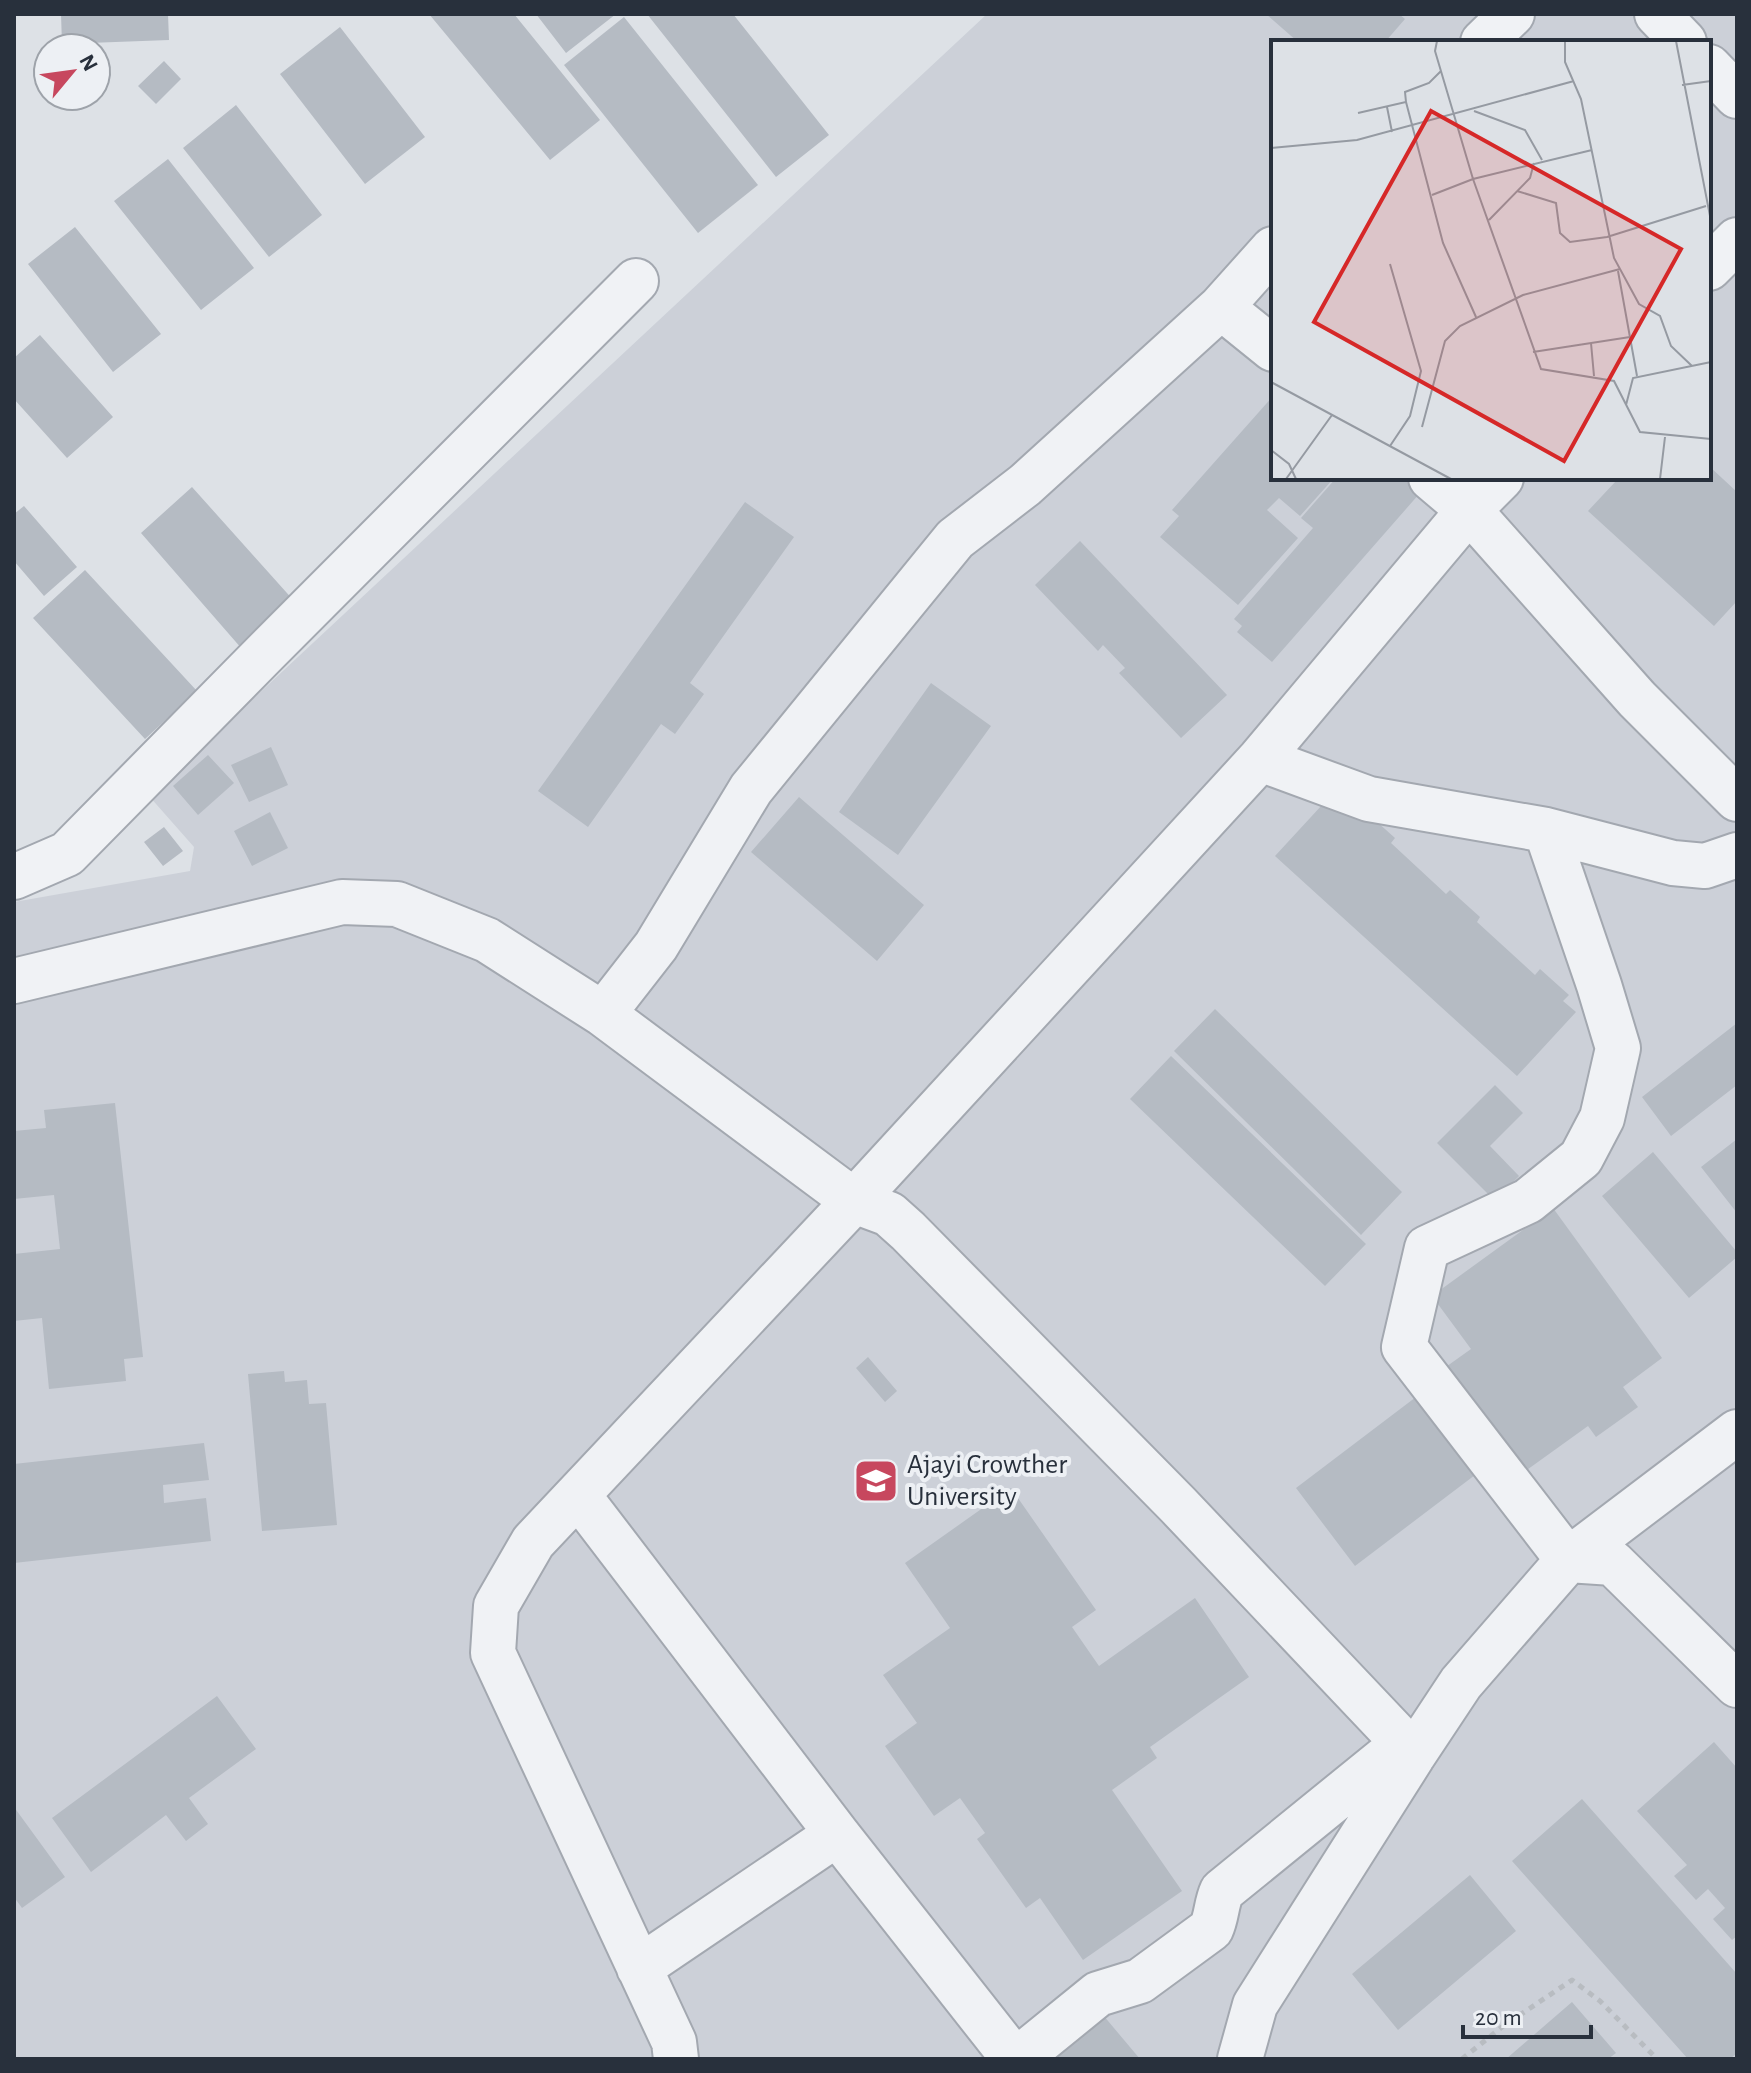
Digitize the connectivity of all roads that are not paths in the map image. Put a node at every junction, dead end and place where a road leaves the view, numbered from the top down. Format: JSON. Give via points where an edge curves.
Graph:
{"nodes":[{"id":1,"x":1512,"y":14,"type":"edge"},
{"id":2,"x":1657,"y":14,"type":"edge"},
{"id":3,"x":1485,"y":40,"type":"edge"},
{"id":4,"x":1682,"y":40,"type":"edge"},
{"id":5,"x":1711,"y":69,"type":"edge"},
{"id":6,"x":1737,"y":96,"type":"edge"},
{"id":7,"x":1737,"y":240,"type":"edge"},
{"id":8,"x":1271,"y":251,"type":"edge"},
{"id":9,"x":1711,"y":266,"type":"edge"},
{"id":10,"x":636,"y":281,"type":"dead end"},
{"id":11,"x":1221,"y":307,"type":"junction"},
{"id":12,"x":1271,"y":347,"type":"edge"},
{"id":13,"x":1433,"y":480,"type":"edge"},
{"id":14,"x":1499,"y":480,"type":"edge"},
{"id":15,"x":1469,"y":510,"type":"junction"},
{"id":16,"x":1260,"y":759,"type":"junction"},
{"id":17,"x":1737,"y":799,"type":"edge"},
{"id":18,"x":1546,"y":830,"type":"junction"},
{"id":19,"x":1737,"y":855,"type":"edge"},
{"id":20,"x":14,"y":877,"type":"edge"},
{"id":21,"x":14,"y":981,"type":"edge"},
{"id":22,"x":603,"y":1014,"type":"junction"},
{"id":23,"x":854,"y":1201,"type":"junction"},
{"id":24,"x":1737,"y":1432,"type":"edge"},
{"id":25,"x":578,"y":1495,"type":"junction"},
{"id":26,"x":1568,"y":1560,"type":"junction"},
{"id":27,"x":1737,"y":1685,"type":"edge"},
{"id":28,"x":1409,"y":1748,"type":"junction"},
{"id":29,"x":837,"y":1834,"type":"junction"},
{"id":30,"x":639,"y":1968,"type":"junction"},
{"id":31,"x":676,"y":2059,"type":"edge"},
{"id":32,"x":1016,"y":2059,"type":"edge"},
{"id":33,"x":1240,"y":2059,"type":"edge"}],
"edges":[{"from":1,"to":3,"type":"street"},
{"from":2,"to":4,"type":"street"},
{"from":5,"to":6,"type":"street"},
{"from":7,"to":9,"type":"street"},
{"from":8,"to":11,"type":"street"},
{"from":10,"to":20,"type":"street","via":[[67,854]]},
{"from":11,"to":12,"type":"street"},
{"from":11,"to":22,"type":"street","via":[[1025,485],[955,539],[751,789],[656,946]]},
{"from":13,"to":15,"type":"street"},
{"from":14,"to":15,"type":"street"},
{"from":15,"to":16,"type":"street"},
{"from":15,"to":17,"type":"street","via":[[1637,699]]},
{"from":16,"to":18,"type":"street","via":[[1369,799]]},
{"from":16,"to":23,"type":"street"},
{"from":18,"to":19,"type":"street","via":[[1673,863],[1705,866]]},
{"from":18,"to":26,"type":"street","via":[[1618,1048],[1602,1118],[1581,1158],[1528,1201],[1427,1248],[1404,1347]]},
{"from":21,"to":22,"type":"street","via":[[342,902],[397,904],[487,940]]},
{"from":22,"to":23,"type":"street"},
{"from":23,"to":25,"type":"street"},
{"from":23,"to":28,"type":"street","via":[[889,1214],[908,1231]]},
{"from":24,"to":26,"type":"street"},
{"from":25,"to":29,"type":"street"},
{"from":25,"to":30,"type":"street","via":[[533,1542],[496,1606],[493,1653]]},
{"from":26,"to":27,"type":"street","via":[[1613,1563]]},
{"from":26,"to":28,"type":"street"},
{"from":28,"to":32,"type":"street","via":[[1222,1891],[1211,1929],[1140,1981],[1098,1994]]},
{"from":28,"to":33,"type":"street","via":[[1255,2005]]},
{"from":29,"to":30,"type":"street"},
{"from":29,"to":32,"type":"street"},
{"from":30,"to":31,"type":"street","via":[[674,2042]]}]}
